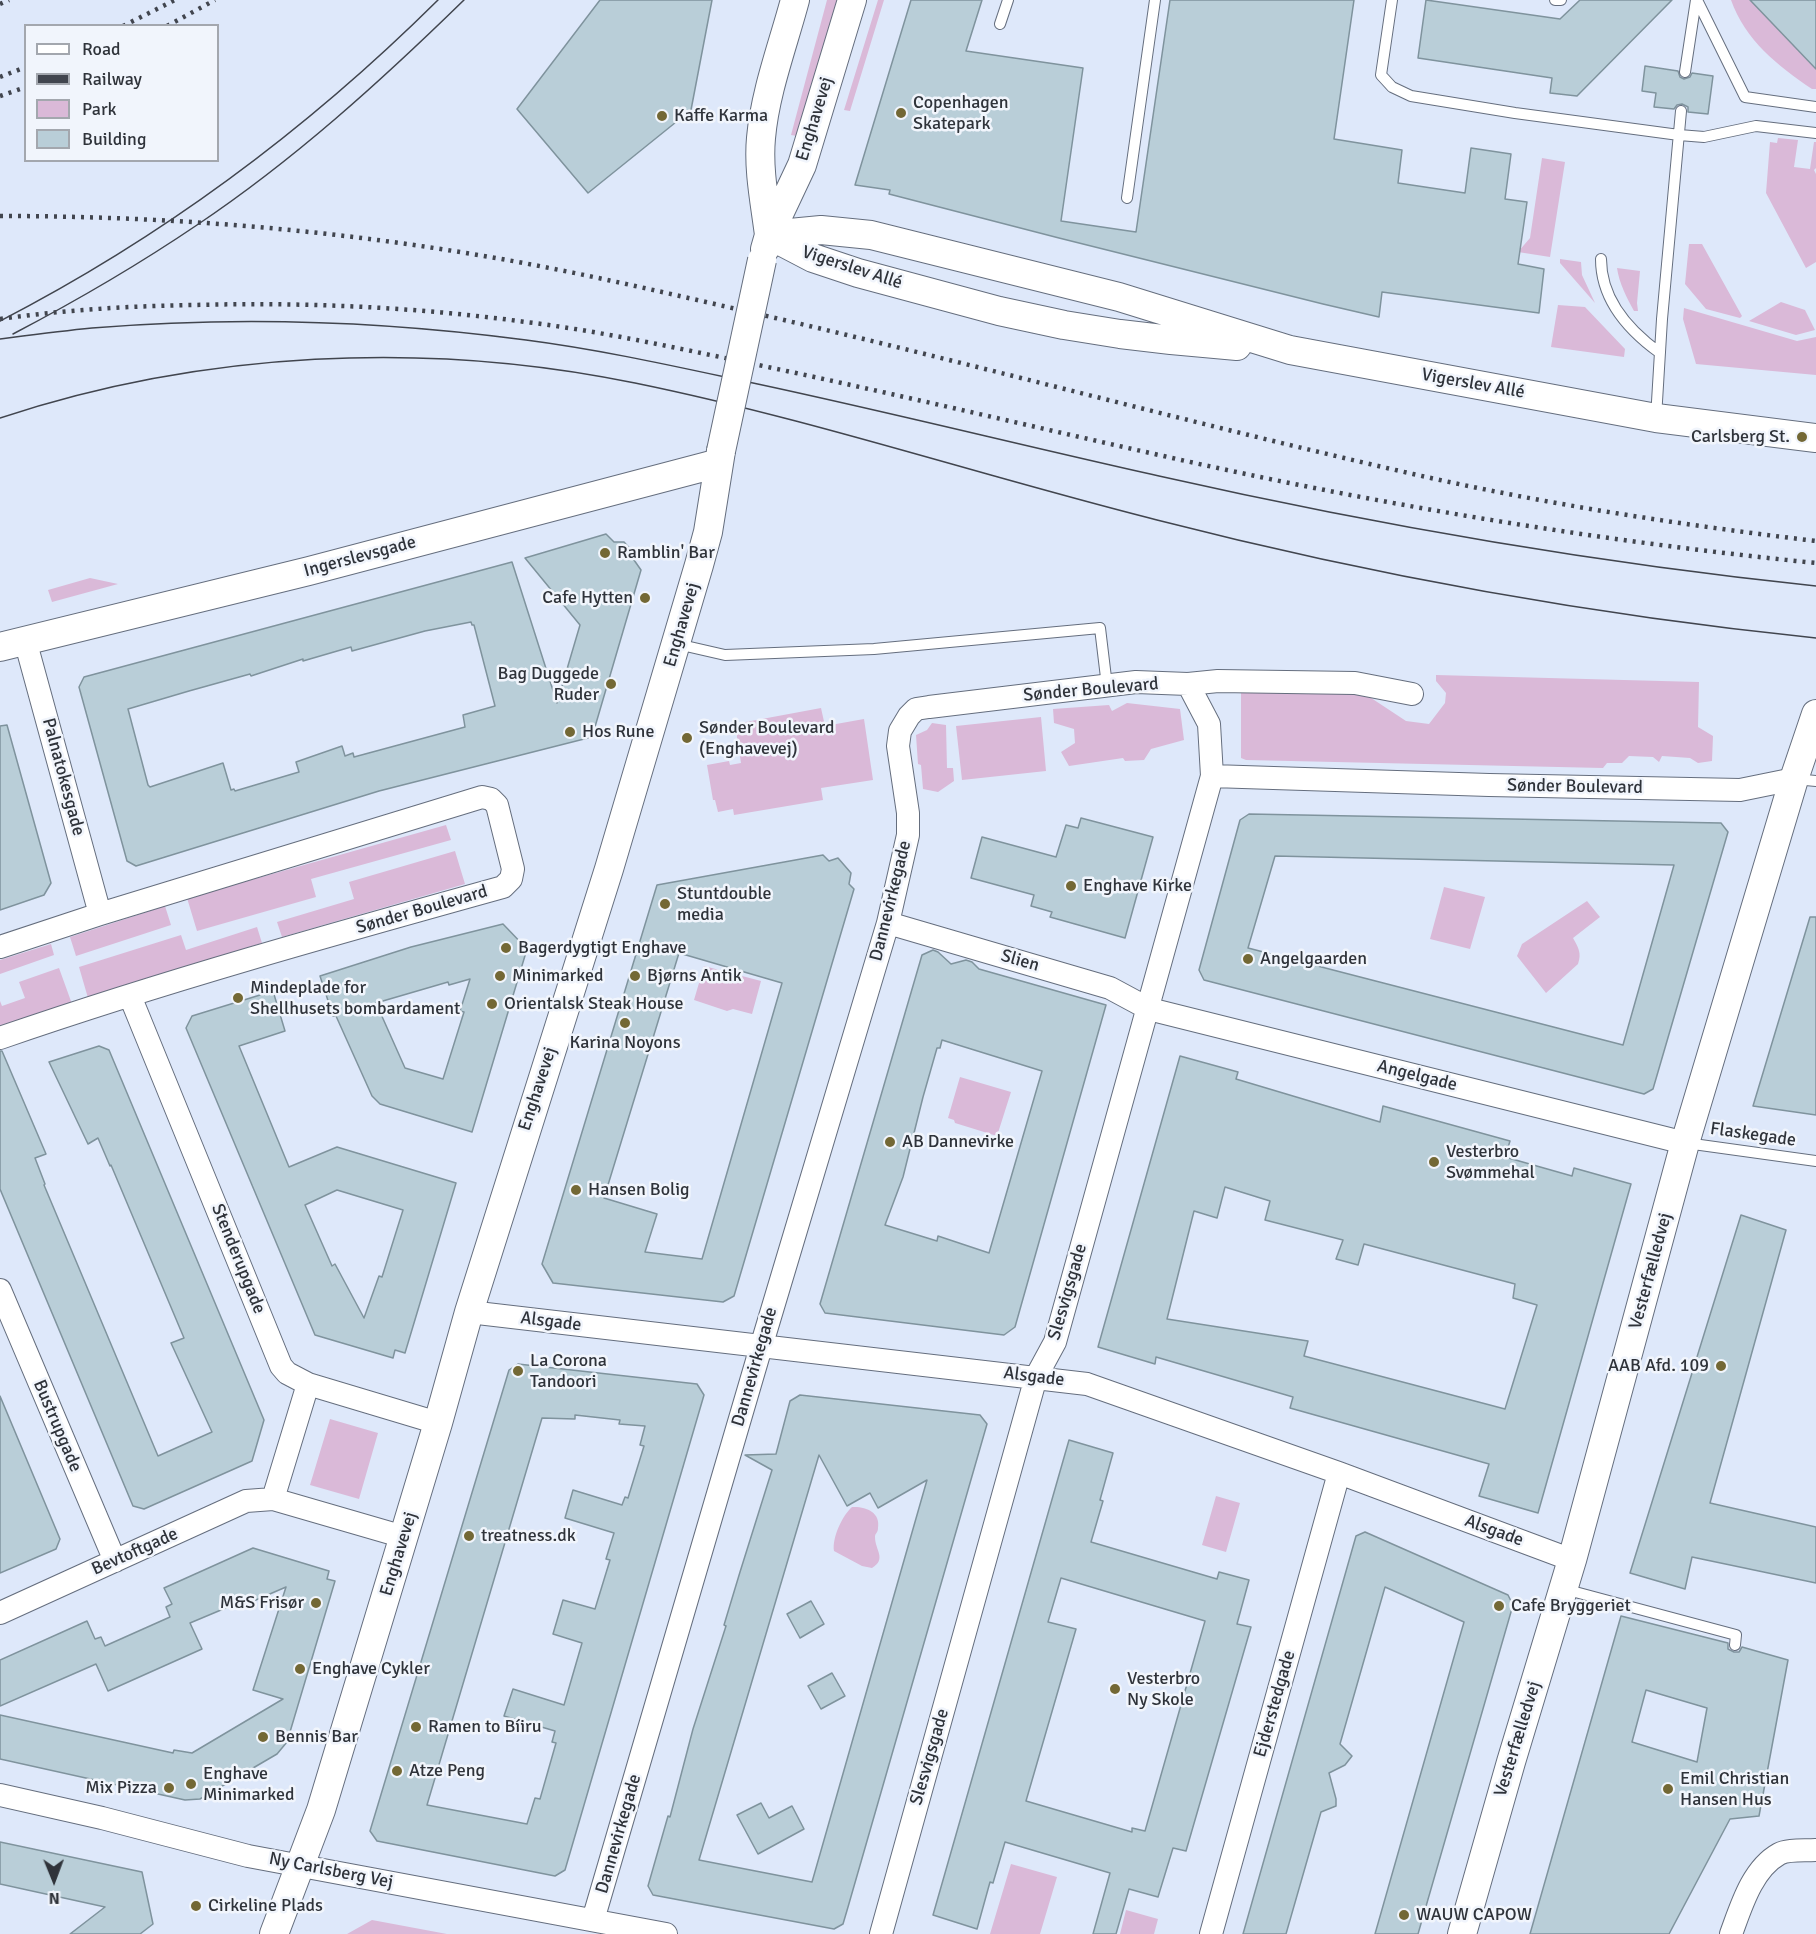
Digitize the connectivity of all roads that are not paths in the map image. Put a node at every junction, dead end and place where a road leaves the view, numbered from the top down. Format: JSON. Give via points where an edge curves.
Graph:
{"nodes":[{"id":1,"x":795,"y":0,"type":"edge"},
{"id":2,"x":852,"y":0,"type":"edge"},
{"id":3,"x":1008,"y":0,"type":"edge"},
{"id":4,"x":1155,"y":0,"type":"edge"},
{"id":5,"x":1392,"y":0,"type":"edge"},
{"id":6,"x":1556,"y":0,"type":"edge"},
{"id":7,"x":1561,"y":0,"type":"edge"},
{"id":8,"x":1697,"y":0,"type":"edge"},
{"id":9,"x":1000,"y":24,"type":"dead end"},
{"id":10,"x":1685,"y":72,"type":"dead end"},
{"id":11,"x":1816,"y":107,"type":"edge"},
{"id":12,"x":1681,"y":111,"type":"dead end"},
{"id":13,"x":1816,"y":133,"type":"edge"},
{"id":14,"x":1679,"y":135,"type":"junction"},
{"id":15,"x":1127,"y":198,"type":"dead end"},
{"id":16,"x":766,"y":247,"type":"junction"},
{"id":17,"x":1600,"y":259,"type":"dead end"},
{"id":18,"x":1290,"y":350,"type":"junction"},
{"id":19,"x":1660,"y":353,"type":"junction"},
{"id":20,"x":1656,"y":418,"type":"junction"},
{"id":21,"x":1816,"y":438,"type":"edge"},
{"id":22,"x":720,"y":457,"type":"junction"},
{"id":23,"x":13,"y":643,"type":"edge"},
{"id":24,"x":677,"y":644,"type":"junction"},
{"id":25,"x":1188,"y":684,"type":"junction"},
{"id":26,"x":1107,"y":686,"type":"junction"},
{"id":27,"x":1412,"y":694,"type":"dead end"},
{"id":28,"x":1816,"y":714,"type":"edge"},
{"id":29,"x":1212,"y":776,"type":"junction"},
{"id":30,"x":1805,"y":780,"type":"edge"},
{"id":31,"x":908,"y":813,"type":"joint"},
{"id":32,"x":100,"y":914,"type":"junction"},
{"id":33,"x":888,"y":923,"type":"junction"},
{"id":34,"x":0,"y":947,"type":"edge"},
{"id":35,"x":130,"y":996,"type":"junction"},
{"id":36,"x":1149,"y":1008,"type":"junction"},
{"id":37,"x":0,"y":1038,"type":"edge"},
{"id":38,"x":1685,"y":1143,"type":"junction"},
{"id":39,"x":1816,"y":1161,"type":"edge"},
{"id":40,"x":0,"y":1290,"type":"edge"},
{"id":41,"x":469,"y":1312,"type":"junction"},
{"id":42,"x":761,"y":1347,"type":"junction"},
{"id":43,"x":1036,"y":1377,"type":"junction"},
{"id":44,"x":308,"y":1384,"type":"junction"},
{"id":45,"x":438,"y":1423,"type":"junction"},
{"id":46,"x":1339,"y":1473,"type":"junction"},
{"id":47,"x":273,"y":1499,"type":"junction"},
{"id":48,"x":404,"y":1537,"type":"junction"},
{"id":49,"x":1572,"y":1560,"type":"junction"},
{"id":50,"x":115,"y":1561,"type":"junction"},
{"id":51,"x":1564,"y":1589,"type":"junction"},
{"id":52,"x":0,"y":1612,"type":"edge"},
{"id":53,"x":1735,"y":1645,"type":"dead end"},
{"id":54,"x":0,"y":1795,"type":"edge"},
{"id":55,"x":1816,"y":1850,"type":"edge"},
{"id":56,"x":300,"y":1864,"type":"junction"},
{"id":57,"x":593,"y":1920,"type":"junction"},
{"id":58,"x":274,"y":1934,"type":"edge"},
{"id":59,"x":666,"y":1934,"type":"edge"},
{"id":60,"x":881,"y":1934,"type":"edge"},
{"id":61,"x":1210,"y":1934,"type":"edge"},
{"id":62,"x":1462,"y":1934,"type":"edge"},
{"id":63,"x":1731,"y":1934,"type":"edge"}],
"edges":[{"from":1,"to":16,"type":"street","name":"Enghavevej","via":[[761,137]]},
{"from":2,"to":16,"type":"street","name":"Enghavevej","via":[[802,165]]},
{"from":3,"to":9,"type":"lane"},
{"from":4,"to":15,"type":"lane"},
{"from":5,"to":14,"type":"lane","via":[[1381,75],[1392,87],[1411,96]]},
{"from":6,"to":7,"type":"lane"},
{"from":8,"to":10,"type":"lane"},
{"from":8,"to":11,"type":"lane","via":[[1746,97]]},
{"from":12,"to":14,"type":"lane"},
{"from":13,"to":14,"type":"lane","via":[[1756,126],[1704,137]]},
{"from":14,"to":19,"type":"lane"},
{"from":16,"to":18,"type":"street","name":"Vigerslev Allé","via":[[1064,325],[1171,340]]},
{"from":16,"to":18,"type":"street","name":"Vigerslev Allé","via":[[820,230],[871,235],[1119,297]]},
{"from":16,"to":22,"type":"street","name":"Enghavevej","bridge":true},
{"from":17,"to":19,"type":"lane","via":[[1605,291],[1619,313],[1636,335]]},
{"from":18,"to":20,"type":"street","name":"Vigerslev Allé"},
{"from":19,"to":20,"type":"lane"},
{"from":20,"to":21,"type":"street","name":"Vigerslev Allé"},
{"from":22,"to":23,"type":"street","name":"Ingerslevsgade","via":[[309,571]]},
{"from":22,"to":24,"type":"street","name":"Enghavevej","via":[[708,532]]},
{"from":23,"to":32,"type":"street","name":"Palnatokesgade"},
{"from":24,"to":26,"type":"lane","via":[[725,655],[874,649],[1100,628]]},
{"from":24,"to":41,"type":"street","name":"Enghavevej"},
{"from":25,"to":26,"type":"street","name":"Sønder Boulevard","via":[[1136,682]]},
{"from":25,"to":27,"type":"street","name":"Sønder Boulevard","via":[[1355,683]]},
{"from":25,"to":29,"type":"street","name":"Slesvigsgade","via":[[1209,724]]},
{"from":26,"to":31,"type":"street","name":"Sønder Boulevard","via":[[916,709],[900,731],[898,746]]},
{"from":28,"to":30,"type":"street","name":"Vesterfælledvej"},
{"from":29,"to":30,"type":"street","name":"Sønder Boulevard","via":[[1740,790]]},
{"from":29,"to":36,"type":"street","name":"Slesvigsgade"},
{"from":30,"to":38,"type":"street","name":"Vesterfælledvej"},
{"from":31,"to":33,"type":"street","name":"Dannevirkegade","via":[[908,835]]},
{"from":32,"to":34,"type":"street","name":"Sønder Boulevard"},
{"from":32,"to":35,"type":"street","name":"Sønder Boulevard","via":[[482,797],[491,799],[496,806],[513,869],[511,879],[503,887]]},
{"from":33,"to":36,"type":"street","name":"Slien","via":[[1110,988]]},
{"from":33,"to":42,"type":"street","name":"Dannevirkegade"},
{"from":35,"to":37,"type":"street","name":"Sønder Boulevard"},
{"from":35,"to":44,"type":"street","name":"Stenderupgade","via":[[281,1366]]},
{"from":36,"to":38,"type":"street","name":"Angelgade"},
{"from":36,"to":43,"type":"street","name":"Slesvigsgade","via":[[1056,1342]]},
{"from":38,"to":39,"type":"lane","name":"Flaskegade"},
{"from":38,"to":49,"type":"street","name":"Vesterfælledvej"},
{"from":40,"to":50,"type":"street","name":"Bustrupgade"},
{"from":41,"to":42,"type":"street","name":"Alsgade"},
{"from":41,"to":45,"type":"street","name":"Enghavevej"},
{"from":42,"to":43,"type":"street","name":"Alsgade"},
{"from":42,"to":57,"type":"street","name":"Dannevirkegade"},
{"from":43,"to":46,"type":"street","name":"Alsgade","via":[[1087,1384]]},
{"from":43,"to":60,"type":"street","name":"Slesvigsgade"},
{"from":44,"to":45,"type":"street","name":"Stenderupgade"},
{"from":44,"to":47,"type":"street"},
{"from":45,"to":48,"type":"street","name":"Enghavevej"},
{"from":46,"to":49,"type":"street","name":"Alsgade"},
{"from":46,"to":61,"type":"street","name":"Ejderstedgade"},
{"from":47,"to":48,"type":"street","name":"Bevtoftgade"},
{"from":47,"to":50,"type":"street","name":"Bevtoftgade","via":[[246,1501]]},
{"from":48,"to":56,"type":"street","name":"Enghavevej","via":[[321,1810]]},
{"from":49,"to":51,"type":"street","name":"Vesterfælledvej"},
{"from":50,"to":52,"type":"street","name":"Bevtoftgade"},
{"from":51,"to":53,"type":"lane","via":[[1736,1635]]},
{"from":51,"to":62,"type":"street","name":"Vesterfælledvej"},
{"from":54,"to":56,"type":"street","name":"Ny Carlsberg Vej","via":[[248,1856]]},
{"from":55,"to":63,"type":"street","via":[[1780,1853],[1759,1873]]},
{"from":56,"to":57,"type":"street","name":"Ny Carlsberg Vej"},
{"from":56,"to":58,"type":"street","name":"Enghavevej"},
{"from":57,"to":59,"type":"street","name":"Ny Carlsberg Vej"}]}
